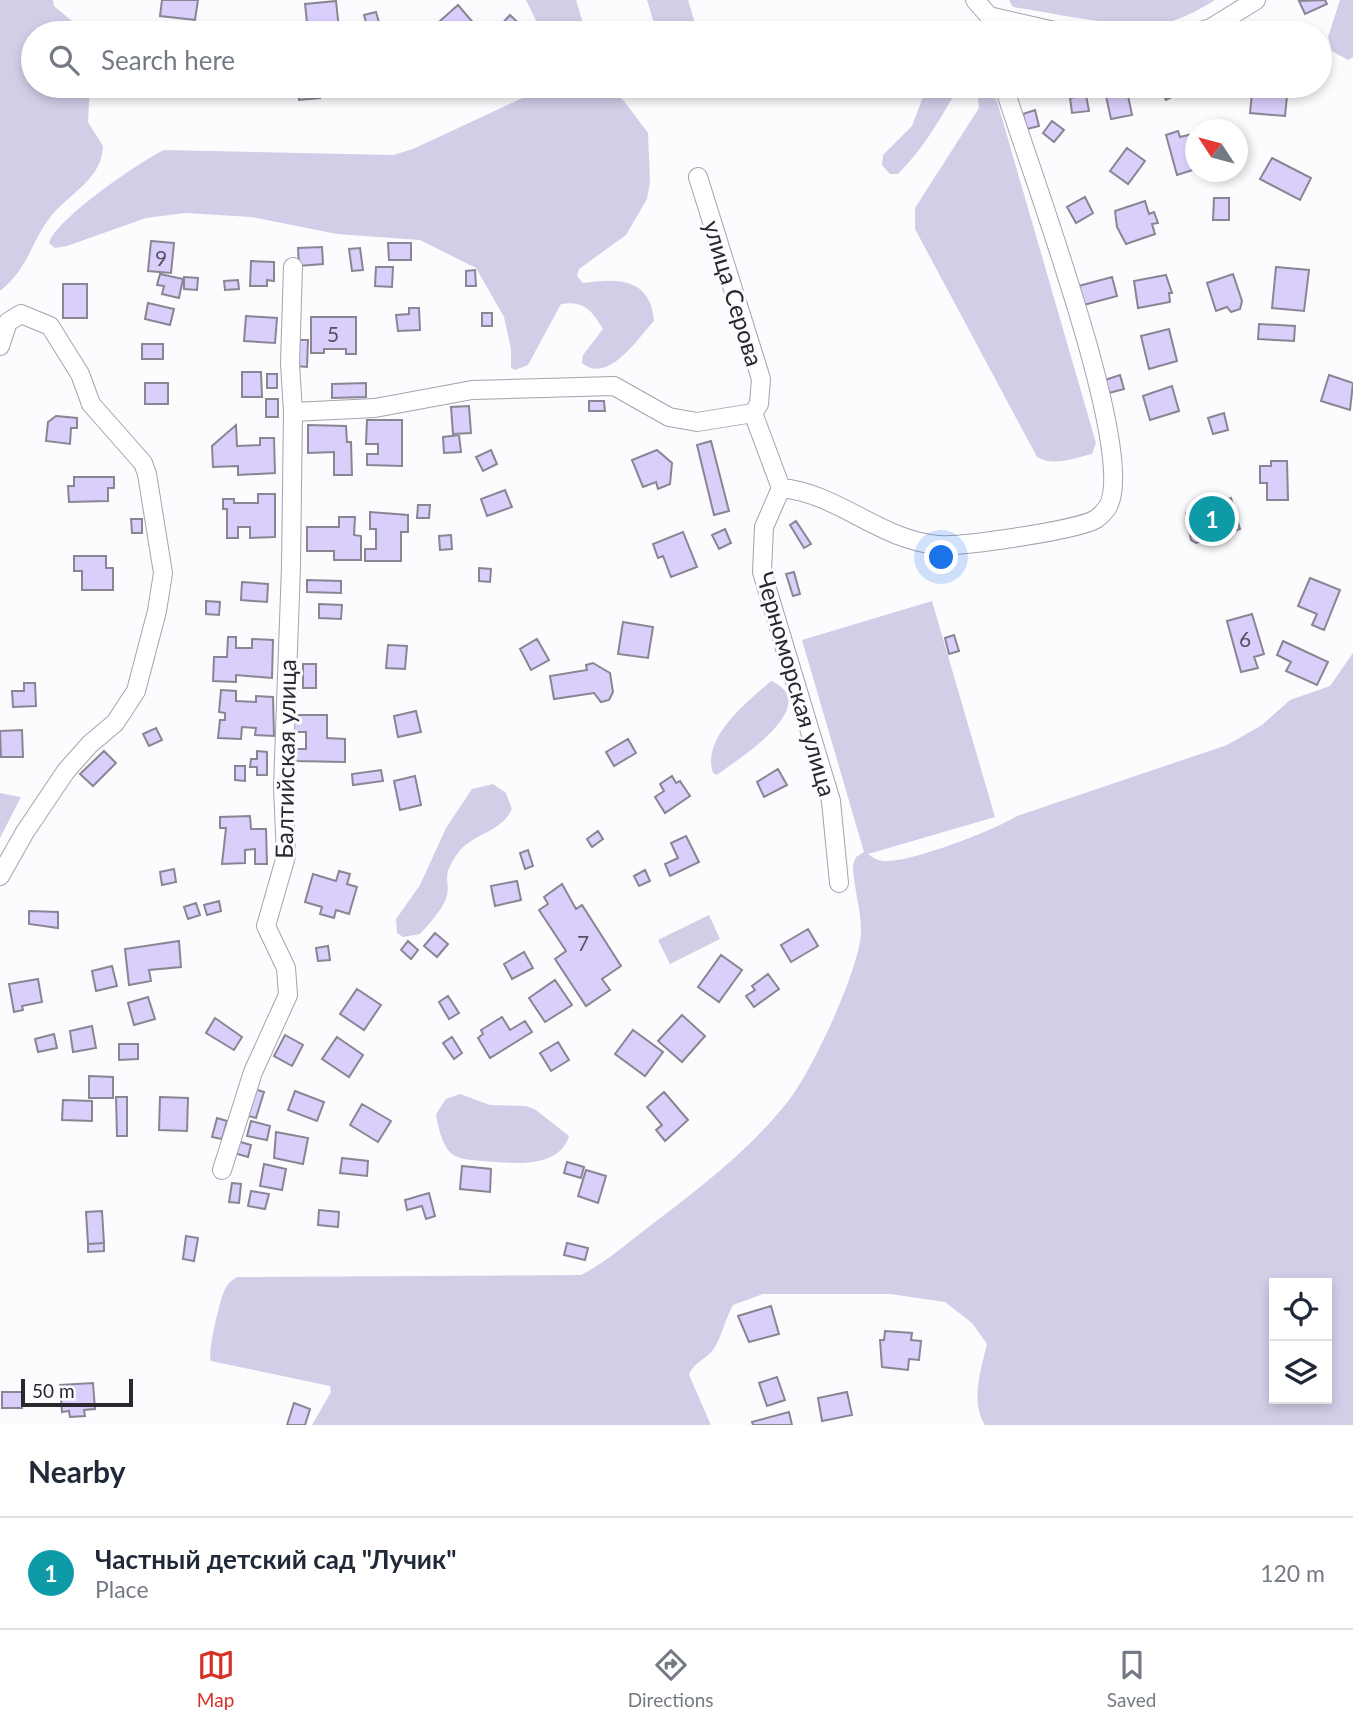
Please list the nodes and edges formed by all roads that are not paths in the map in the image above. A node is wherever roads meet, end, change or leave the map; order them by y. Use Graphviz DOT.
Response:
graph roads {
  1 [pos="975,0"];
  2 [pos="1256,0"];
  3 [pos="988,21"];
  4 [pos="1222,21"];
  5 [pos="1008,98"];
  6 [pos="698,177"];
  7 [pos="293,267"];
  8 [pos="0,346"];
  9 [pos="293,412"];
  10 [pos="753,413"];
  11 [pos="781,488"];
  12 [pos="0,876"];
  13 [pos="839,883"];
  14 [pos="222,1170"];
  1 -- 3 [label="street"];
  2 -- 4 [label="street"];
  5 -- 11 [label="street"];
  6 -- 10 [label="street, улица Серова"];
  7 -- 9 [label="street, Балтийская улица"];
  8 -- 12 [label="street"];
  9 -- 10 [label="street"];
  9 -- 14 [label="street, Балтийская улица"];
  10 -- 11 [label="street"];
  11 -- 13 [label="street, Черноморская улица"];
}
